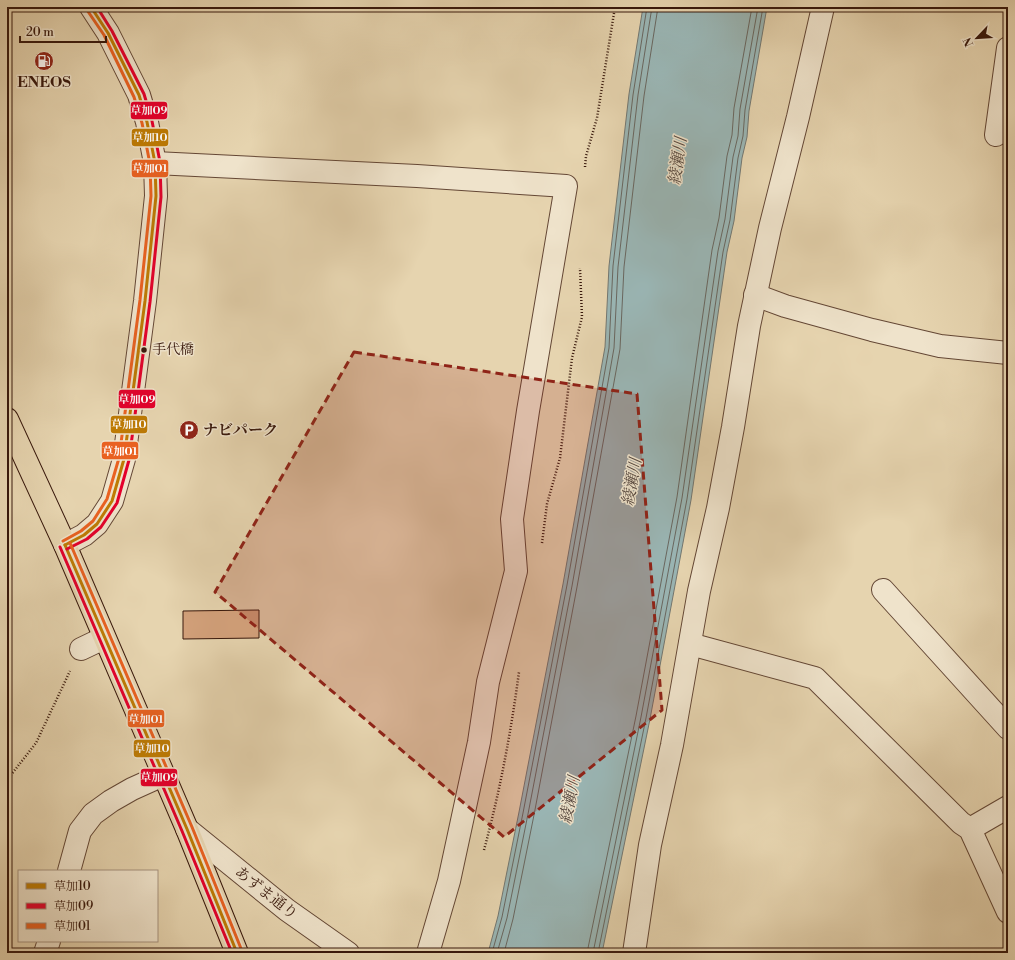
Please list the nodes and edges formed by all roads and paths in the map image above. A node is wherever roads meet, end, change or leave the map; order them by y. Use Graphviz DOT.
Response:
graph roads {
  1 [pos="91,7"];
  2 [pos="615,7"];
  3 [pos="823,7"];
  4 [pos="1008,48"];
  5 [pos="1005,92"];
  6 [pos="996,135"];
  7 [pos="155,163"];
  8 [pos="584,170"];
  9 [pos="580,263"];
  10 [pos="755,296"];
  11 [pos="1008,353"];
  12 [pos="7,418"];
  13 [pos="65,545"];
  14 [pos="541,545"];
  15 [pos="882,590"];
  16 [pos="104,638"];
  17 [pos="690,644"];
  18 [pos="81,649"];
  19 [pos="520,667"];
  20 [pos="1008,728"];
  21 [pos="163,775"];
  22 [pos="7,780"];
  23 [pos="1008,807"];
  24 [pos="187,829"];
  25 [pos="970,829"];
  26 [pos="484,852"];
  27 [pos="69,870"];
  28 [pos="1008,912"];
  29 [pos="49,942"];
  30 [pos="46,953"];
  31 [pos="238,953"];
  32 [pos="348,953"];
  33 [pos="428,953"];
  34 [pos="634,953"];
  1 -- 7 [label="street"];
  2 -- 8 [label="path"];
  3 -- 10 [label="street"];
  4 -- 5 [label="street"];
  5 -- 6 [label="street"];
  7 -- 13 [label="street"];
  7 -- 33 [label="street"];
  9 -- 14 [label="path"];
  10 -- 11 [label="street"];
  10 -- 17 [label="street"];
  12 -- 13 [label="main road"];
  13 -- 16 [label="main road"];
  15 -- 20 [label="street"];
  16 -- 18 [label="street"];
  16 -- 21 [label="main road"];
  17 -- 25 [label="street"];
  17 -- 34 [label="street"];
  18 -- 22 [label="path"];
  19 -- 26 [label="path"];
  21 -- 24 [label="main road"];
  21 -- 27 [label="street"];
  23 -- 25 [label="street"];
  24 -- 31 [label="main road"];
  24 -- 32 [label="street, あずま通り"];
  25 -- 28 [label="street"];
  29 -- 30 [label="street"];
}
